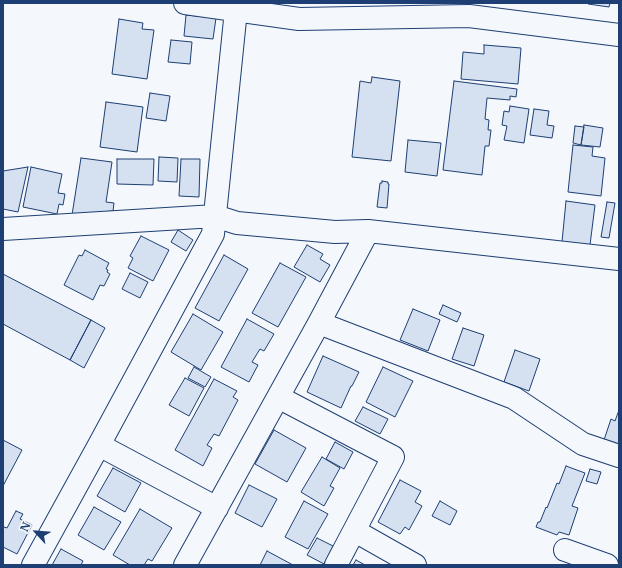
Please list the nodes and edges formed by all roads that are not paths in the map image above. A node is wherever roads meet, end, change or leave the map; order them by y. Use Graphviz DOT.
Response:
graph roads {
  1 [pos="185,3"];
  2 [pos="236,10"];
  3 [pos="619,35"];
  4 [pos="215,216"];
  5 [pos="3,228"];
  6 [pos="368,231"];
  7 [pos="619,260"];
  8 [pos="319,323"];
  9 [pos="278,397"];
  10 [pos="99,445"];
  11 [pos="619,456"];
  12 [pos="217,508"];
  13 [pos="354,531"];
  14 [pos="565,550"];
  15 [pos="33,565"];
  16 [pos="185,565"];
  17 [pos="336,565"];
  18 [pos="415,565"];
  19 [pos="607,565"];
  1 -- 2 [label="street"];
  2 -- 3 [label="street"];
  2 -- 4 [label="street"];
  4 -- 5 [label="street"];
  4 -- 6 [label="street"];
  4 -- 10 [label="street"];
  6 -- 7 [label="street"];
  6 -- 8 [label="street"];
  8 -- 9 [label="street"];
  8 -- 11 [label="street"];
  9 -- 12 [label="street"];
  9 -- 13 [label="street"];
  10 -- 12 [label="street"];
  10 -- 15 [label="street"];
  12 -- 16 [label="street"];
  13 -- 17 [label="street"];
  13 -- 18 [label="street"];
  14 -- 19 [label="street"];
}
